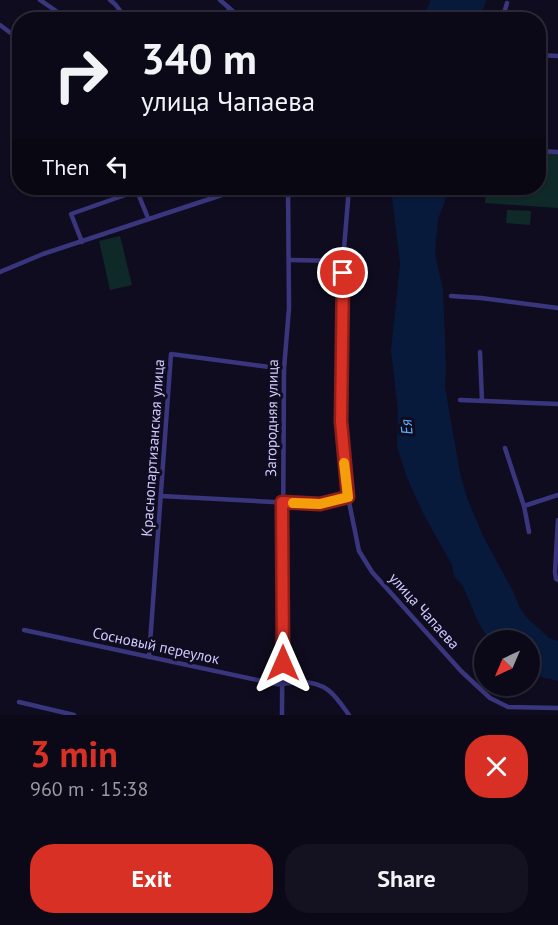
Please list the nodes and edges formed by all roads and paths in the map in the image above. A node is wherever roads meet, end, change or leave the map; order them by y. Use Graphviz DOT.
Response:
graph roads {
  1 [pos="40,0"];
  2 [pos="110,0"];
  3 [pos="220,0"];
  4 [pos="507,3"];
  5 [pos="230,9"];
  6 [pos="57,12"];
  7 [pos="121,12"];
  8 [pos="227,12"];
  9 [pos="234,12"];
  10 [pos="504,12"];
  11 [pos="547,49"];
  12 [pos="546,55"];
  13 [pos="558,56"];
  14 [pos="126,195"];
  15 [pos="139,195"];
  16 [pos="216,195"];
  17 [pos="288,195"];
  18 [pos="348,195"];
  19 [pos="148,218"];
  20 [pos="82,242"];
  21 [pos="290,260"];
  22 [pos="343,261"];
  23 [pos="0,272"];
  24 [pos="451,296"];
  25 [pos="558,308"];
  26 [pos="480,352"];
  27 [pos="284,369"];
  28 [pos="460,400"];
  29 [pos="482,401"];
  30 [pos="558,404"];
  31 [pos="505,448"];
  32 [pos="558,495"];
  33 [pos="161,496"];
  34 [pos="348,497"];
  35 [pos="282,502"];
  36 [pos="524,506"];
  37 [pos="558,520"];
  38 [pos="530,532"];
  39 [pos="557,579"];
  40 [pos="24,630"];
  41 [pos="149,657"];
  42 [pos="283,685"];
  43 [pos="19,702"];
  44 [pos="558,708"];
  45 [pos="74,715"];
  46 [pos="282,715"];
  47 [pos="349,715"];
  1 -- 6 [label="street"];
  2 -- 7 [label="street"];
  3 -- 5 [label="street"];
  4 -- 10 [label="street"];
  5 -- 8 [label="street"];
  5 -- 9 [label="street"];
  11 -- 12 [label="street"];
  12 -- 13 [label="street"];
  14 -- 20 [label="street"];
  15 -- 19 [label="street"];
  16 -- 19 [label="street"];
  17 -- 21 [label="street, Загородняя улица"];
  18 -- 22 [label="street, улица Чапаева"];
  19 -- 20 [label="street"];
  20 -- 23 [label="street"];
  21 -- 22 [label="street"];
  21 -- 27 [label="street, Загородняя улица"];
  22 -- 34 [label="street, улица Чапаева"];
  24 -- 25 [label="street"];
  26 -- 29 [label="street"];
  27 -- 33 [label="street, Краснопартизанская улица"];
  27 -- 35 [label="street, Загородняя улица"];
  28 -- 29 [label="street"];
  29 -- 30 [label="street"];
  31 -- 36 [label="street"];
  32 -- 36 [label="street"];
  33 -- 35 [label="street"];
  33 -- 41 [label="street, Краснопартизанская улица"];
  34 -- 35 [label="street"];
  34 -- 44 [label="street, улица Чапаева"];
  35 -- 42 [label="street, Загородняя улица"];
  36 -- 38 [label="street"];
  37 -- 39 [label="street"];
  40 -- 41 [label="street, Сосновый переулок"];
  41 -- 42 [label="street, Сосновый переулок"];
  42 -- 46 [label="street, Загородняя улица"];
  42 -- 47 [label="street"];
  43 -- 45 [label="street"];
}
